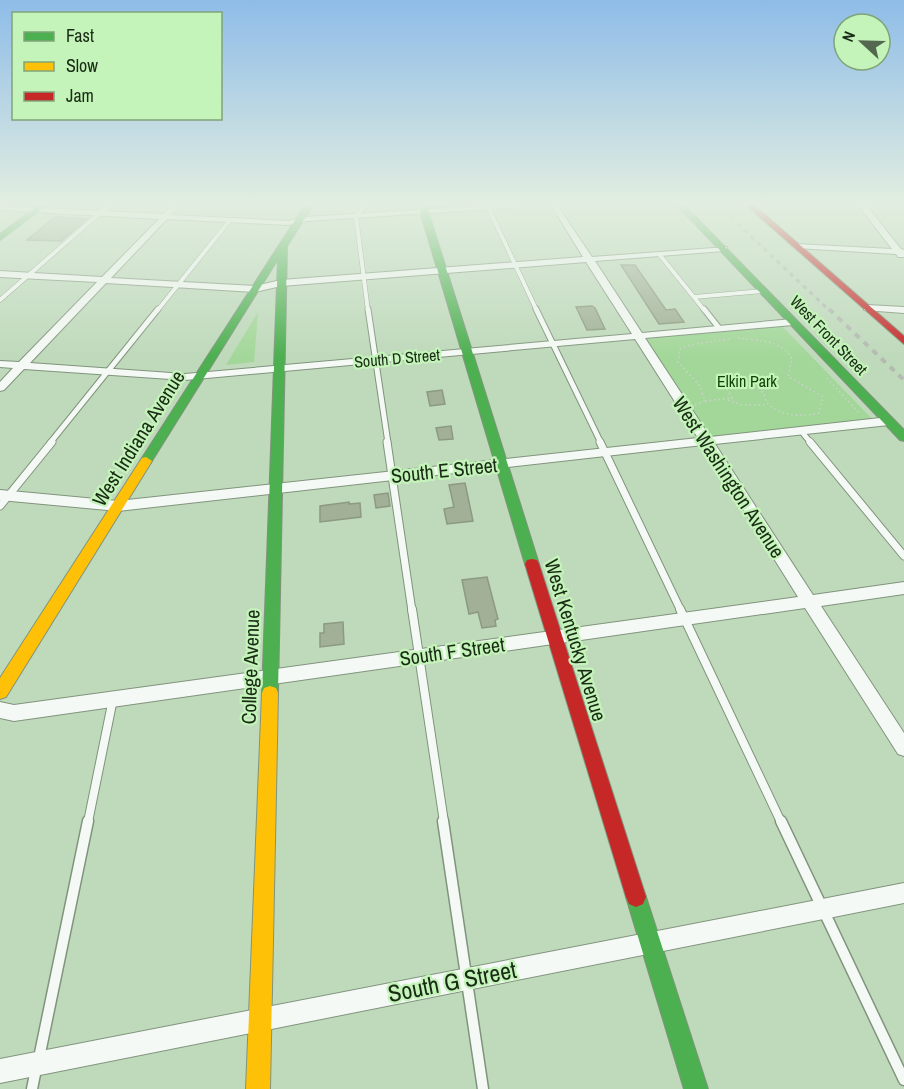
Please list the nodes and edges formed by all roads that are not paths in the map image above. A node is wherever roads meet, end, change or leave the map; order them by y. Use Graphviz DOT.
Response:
graph roads {
  1 [pos="51,256"];
  2 [pos="127,256"];
  3 [pos="200,256"];
  4 [pos="277,256"];
  5 [pos="282,256"];
  6 [pos="361,256"];
  7 [pos="438,256"];
  8 [pos="510,256"];
  9 [pos="586,256"];
  10 [pos="638,256"];
  11 [pos="660,256"];
  12 [pos="730,256"];
  13 [pos="807,256"];
  14 [pos="589,260"];
  15 [pos="514,265"];
  16 [pos="441,271"];
  17 [pos="0,274"];
  18 [pos="28,276"];
  19 [pos="363,277"];
  20 [pos="104,280"];
  21 [pos="281,283"];
  22 [pos="177,284"];
  23 [pos="255,289"];
  24 [pos="763,291"];
  25 [pos="694,297"];
  26 [pos="0,300"];
  27 [pos="867,308"];
  28 [pos="904,310"];
  29 [pos="793,322"];
  30 [pos="720,328"];
  31 [pos="638,336"];
  32 [pos="904,341"];
  33 [pos="553,343"];
  34 [pos="466,351"];
  35 [pos="375,360"];
  36 [pos="0,363"];
  37 [pos="22,365"];
  38 [pos="279,368"];
  39 [pos="107,371"];
  40 [pos="200,375"];
  41 [pos="0,388"];
  42 [pos="889,421"];
  43 [pos="801,431"];
  44 [pos="904,437"];
  45 [pos="706,441"];
  46 [pos="604,453"];
  47 [pos="501,464"];
  48 [pos="391,476"];
  49 [pos="275,489"];
  50 [pos="3,499"];
  51 [pos="118,506"];
  52 [pos="904,556"];
  53 [pos="904,588"];
  54 [pos="809,601"];
  55 [pos="683,619"];
  56 [pos="554,637"];
  57 [pos="417,656"];
  58 [pos="270,677"];
  59 [pos="0,692"];
  60 [pos="113,699"];
  61 [pos="0,710"];
  62 [pos="904,748"];
  63 [pos="904,893"];
  64 [pos="823,909"];
  65 [pos="651,943"];
  66 [pos="466,978"];
  67 [pos="260,1018"];
  68 [pos="37,1063"];
  69 [pos="0,1071"];
  70 [pos="904,1080"];
  71 [pos="32,1089"];
  72 [pos="258,1089"];
  73 [pos="483,1089"];
  74 [pos="696,1089"];
  1 -- 18 [label="lane"];
  2 -- 20 [label="street"];
  3 -- 22 [label="lane"];
  4 -- 23 [label="street, West Indiana Avenue"];
  5 -- 21 [label="street, College Avenue"];
  6 -- 19 [label="lane"];
  7 -- 16 [label="street, West Kentucky Avenue"];
  8 -- 15 [label="lane"];
  9 -- 14 [label="street, West Washington Avenue"];
  10 -- 14 [label="street"];
  11 -- 25 [label="lane"];
  12 -- 24 [label="street, West Front Street"];
  13 -- 27 [label="street"];
  14 -- 15 [label="street"];
  14 -- 31 [label="street, West Washington Avenue"];
  15 -- 16 [label="street"];
  15 -- 33 [label="lane"];
  16 -- 19 [label="street"];
  16 -- 34 [label="street, West Kentucky Avenue"];
  17 -- 18 [label="street"];
  18 -- 20 [label="street"];
  18 -- 26 [label="lane"];
  19 -- 21 [label="street"];
  19 -- 35 [label="lane"];
  20 -- 22 [label="street"];
  20 -- 37 [label="street"];
  21 -- 23 [label="street"];
  21 -- 38 [label="street, College Avenue"];
  22 -- 23 [label="street"];
  22 -- 39 [label="lane"];
  23 -- 40 [label="street, West Indiana Avenue"];
  24 -- 25 [label="lane"];
  24 -- 29 [label="street, West Front Street"];
  25 -- 30 [label="lane"];
  27 -- 28 [label="street"];
  27 -- 32 [label="street"];
  29 -- 30 [label="street, South D Street"];
  29 -- 42 [label="street, West Front Street"];
  30 -- 31 [label="street, South D Street"];
  31 -- 33 [label="street, South D Street"];
  31 -- 45 [label="street, West Washington Avenue"];
  33 -- 34 [label="street, South D Street"];
  33 -- 46 [label="lane"];
  34 -- 35 [label="street, South D Street"];
  34 -- 47 [label="street, West Kentucky Avenue"];
  35 -- 38 [label="street, South D Street"];
  35 -- 48 [label="lane"];
  36 -- 37 [label="street, South D Street"];
  37 -- 39 [label="street, South D Street"];
  37 -- 41 [label="street"];
  38 -- 40 [label="street, South D Street"];
  38 -- 49 [label="street, College Avenue"];
  39 -- 40 [label="street, South D Street"];
  39 -- 50 [label="lane"];
  40 -- 51 [label="street, West Indiana Avenue"];
  42 -- 43 [label="street, South E Street"];
  42 -- 44 [label="street, West Front Street"];
  43 -- 45 [label="street, South E Street"];
  43 -- 52 [label="lane"];
  45 -- 46 [label="street, South E Street"];
  45 -- 54 [label="street, West Washington Avenue"];
  46 -- 47 [label="street, South E Street"];
  46 -- 55 [label="lane"];
  47 -- 48 [label="street, South E Street"];
  47 -- 56 [label="street, West Kentucky Avenue"];
  48 -- 49 [label="street, South E Street"];
  48 -- 57 [label="lane"];
  49 -- 51 [label="street, South E Street"];
  49 -- 58 [label="street, College Avenue"];
  50 -- 51 [label="street, South E Street"];
  51 -- 59 [label="street, West Indiana Avenue"];
  53 -- 54 [label="street, South F Street"];
  54 -- 55 [label="street, South F Street"];
  54 -- 62 [label="street, West Washington Avenue"];
  55 -- 56 [label="street, South F Street"];
  55 -- 64 [label="lane"];
  56 -- 57 [label="street, South F Street"];
  56 -- 65 [label="street, West Kentucky Avenue"];
  57 -- 58 [label="street, South F Street"];
  57 -- 66 [label="lane"];
  58 -- 60 [label="street, South F Street"];
  58 -- 67 [label="street, College Avenue"];
  60 -- 61 [label="street, South F Street"];
  60 -- 68 [label="lane"];
  63 -- 64 [label="street, South G Street"];
  64 -- 65 [label="street, South G Street"];
  64 -- 70 [label="lane"];
  65 -- 66 [label="street, South G Street"];
  65 -- 74 [label="street, West Kentucky Avenue"];
  66 -- 67 [label="street, South G Street"];
  66 -- 73 [label="lane"];
  67 -- 68 [label="street, South G Street"];
  67 -- 72 [label="street, College Avenue"];
  68 -- 69 [label="street, South G Street"];
  68 -- 71 [label="lane"];
}
